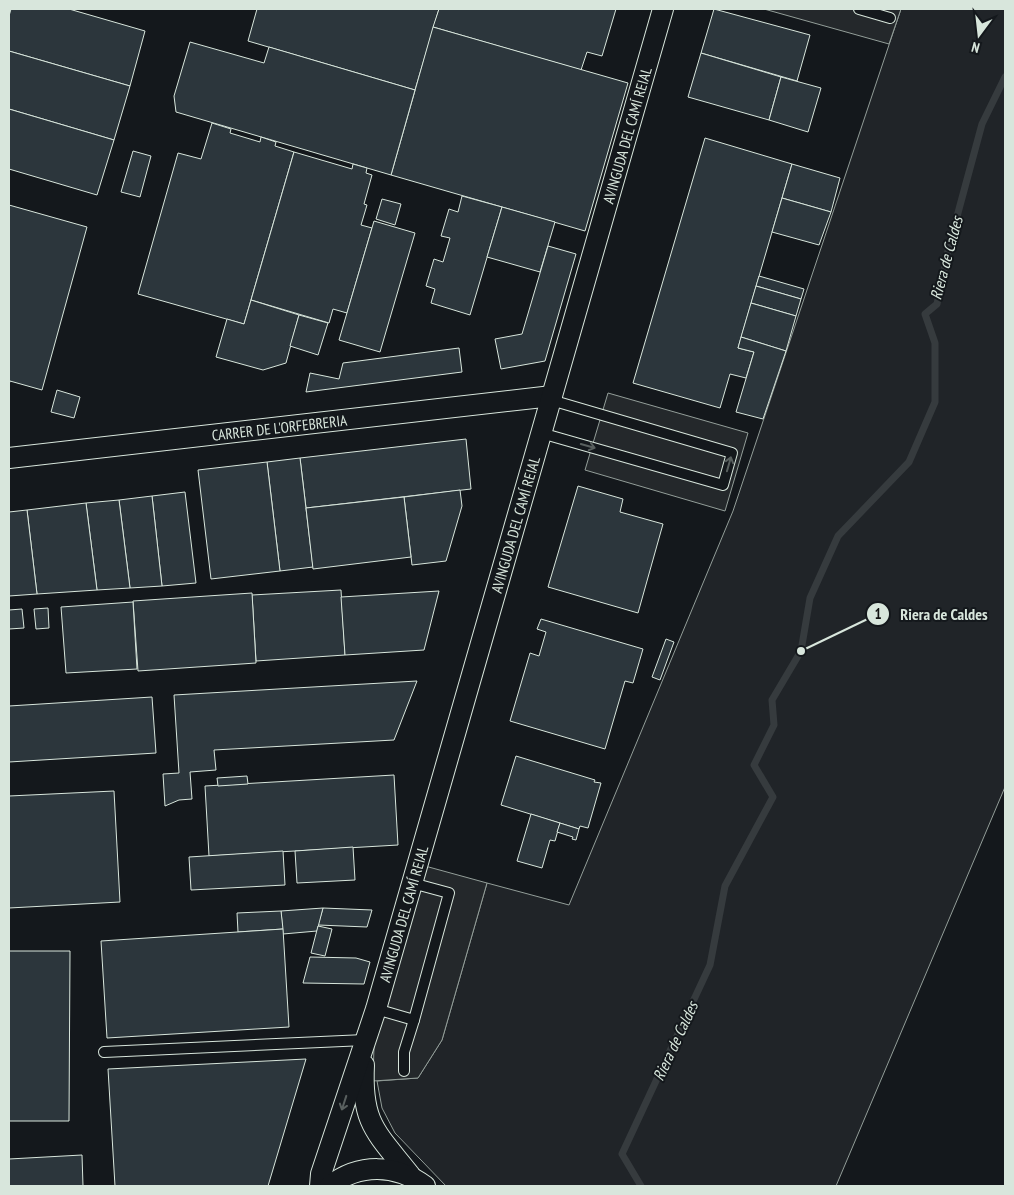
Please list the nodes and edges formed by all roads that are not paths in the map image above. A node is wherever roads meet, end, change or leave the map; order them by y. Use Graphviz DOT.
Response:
graph roads {
  1 [pos="663,9"];
  2 [pos="859,9"];
  3 [pos="890,18"];
  4 [pos="551,398"];
  5 [pos="541,433"];
  6 [pos="9,458"];
  7 [pos="412,883"];
  8 [pos="376,1009"];
  9 [pos="414,1020"];
  10 [pos="365,1040"];
  11 [pos="104,1052"];
  12 [pos="404,1071"];
  13 [pos="418,1180"];
  14 [pos="320,1186"];
  15 [pos="330,1186"];
  1 -- 4 [label="street, AVINGUDA DEL CAMÍ REIAL"];
  2 -- 3 [label="lane"];
  4 -- 5 [label="street, AVINGUDA DEL CAMÍ REIAL"];
  5 -- 4 [label="lane, one-way"];
  4 -- 6 [label="street, CARRER DE L'ORFEBRERIA"];
  5 -- 7 [label="street, AVINGUDA DEL CAMÍ REIAL"];
  7 -- 8 [label="street, AVINGUDA DEL CAMÍ REIAL"];
  7 -- 9 [label="lane"];
  8 -- 9 [label="lane"];
  8 -- 10 [label="street, AVINGUDA DEL CAMÍ REIAL"];
  9 -- 12 [label="lane"];
  10 -- 11 [label="lane"];
  10 -- 13 [label="street, AVINGUDA DEL CAMÍ REIAL"];
  10 -- 14 [label="street, AVINGUDA DEL CAMÍ REIAL, one-way"];
  13 -- 15 [label="street"];
}
